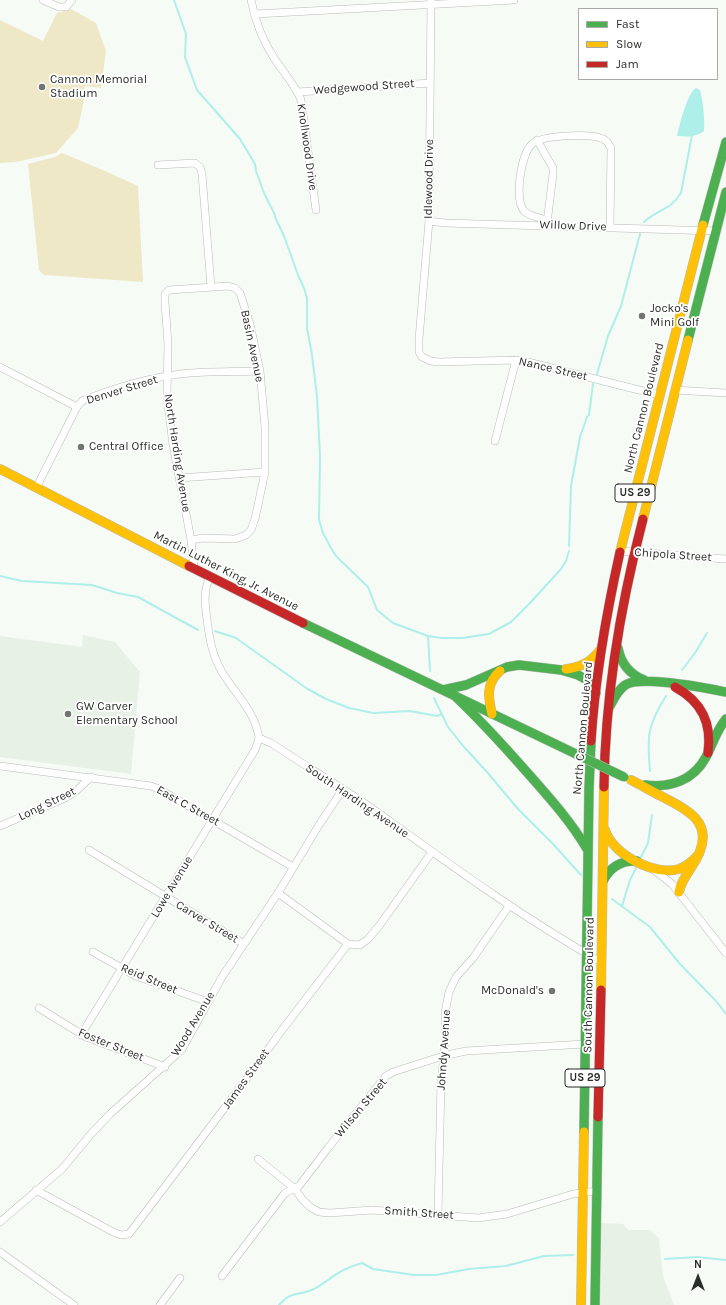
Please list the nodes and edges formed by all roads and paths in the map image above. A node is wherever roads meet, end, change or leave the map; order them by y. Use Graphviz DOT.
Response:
graph roads {
  1 [pos="43,0"];
  2 [pos="72,0"];
  3 [pos="251,0"];
  4 [pos="514,0"];
  5 [pos="431,3"];
  6 [pos="255,14"];
  7 [pos="430,83"];
  8 [pos="298,92"];
  9 [pos="537,140"];
  10 [pos="726,142"];
  11 [pos="158,165"];
  12 [pos="726,192"];
  13 [pos="316,210"];
  14 [pos="429,221"];
  15 [pos="547,223"];
  16 [pos="610,227"];
  17 [pos="702,230"];
  18 [pos="716,231"];
  19 [pos="211,287"];
  20 [pos="169,290"];
  21 [pos="422,358"];
  22 [pos="516,360"];
  23 [pos="0,367"];
  24 [pos="260,371"];
  25 [pos="167,376"];
  26 [pos="675,390"];
  27 [pos="726,393"];
  28 [pos="659,395"];
  29 [pos="77,406"];
  30 [pos="495,441"];
  31 [pos="0,470"];
  32 [pos="265,472"];
  33 [pos="179,478"];
  34 [pos="36,488"];
  35 [pos="191,540"];
  36 [pos="620,551"];
  37 [pos="634,553"];
  38 [pos="726,559"];
  39 [pos="194,569"];
  40 [pos="210,576"];
  41 [pos="618,634"];
  42 [pos="601,648"];
  43 [pos="502,670"];
  44 [pos="561,670"];
  45 [pos="651,682"];
  46 [pos="667,684"];
  47 [pos="443,690"];
  48 [pos="726,692"];
  49 [pos="596,693"];
  50 [pos="456,697"];
  51 [pos="608,713"];
  52 [pos="492,714"];
  53 [pos="726,719"];
  54 [pos="259,738"];
  55 [pos="708,752"];
  56 [pos="0,766"];
  57 [pos="91,777"];
  58 [pos="628,779"];
  59 [pos="343,789"];
  60 [pos="213,819"];
  61 [pos="603,819"];
  62 [pos="0,826"];
  63 [pos="89,850"];
  64 [pos="588,851"];
  65 [pos="432,852"];
  66 [pos="699,854"];
  67 [pos="637,862"];
  68 [pos="647,866"];
  69 [pos="293,867"];
  70 [pos="602,882"];
  71 [pos="679,892"];
  72 [pos="278,893"];
  73 [pos="165,898"];
  74 [pos="509,906"];
  75 [pos="244,944"];
  76 [pos="348,944"];
  77 [pos="93,952"];
  78 [pos="726,953"];
  79 [pos="587,954"];
  80 [pos="601,962"];
  81 [pos="121,968"];
  82 [pos="208,1002"];
  83 [pos="39,1008"];
  84 [pos="81,1035"];
  85 [pos="585,1044"];
  86 [pos="443,1056"];
  87 [pos="165,1067"];
  88 [pos="258,1159"];
  89 [pos="295,1188"];
  90 [pos="36,1190"];
  91 [pos="597,1191"];
  92 [pos="583,1193"];
  93 [pos="438,1214"];
  94 [pos="0,1222"];
  95 [pos="0,1252"];
  96 [pos="222,1276"];
  97 [pos="180,1278"];
  98 [pos="74,1305"];
  99 [pos="160,1305"];
  100 [pos="581,1305"];
  101 [pos="595,1305"];
  1 -- 2 [label="street"];
  3 -- 6 [label="street, Knollwood Drive"];
  4 -- 5 [label="street"];
  5 -- 6 [label="street"];
  5 -- 7 [label="street, Idlewood Drive"];
  6 -- 8 [label="street, Knollwood Drive"];
  7 -- 8 [label="street, Wedgewood Street"];
  7 -- 14 [label="street, Idlewood Drive"];
  8 -- 13 [label="street, Knollwood Drive"];
  9 -- 15 [label="street"];
  9 -- 15 [label="street"];
  9 -- 16 [label="street"];
  10 -- 17 [label="main road, North Cannon Boulevard / US 29"];
  11 -- 19 [label="street"];
  12 -- 18 [label="main road, North Cannon Boulevard / US 29"];
  14 -- 15 [label="street, Willow Drive"];
  14 -- 21 [label="street, Idlewood Drive"];
  15 -- 16 [label="street, Willow Drive"];
  16 -- 17 [label="street, Willow Drive"];
  17 -- 18 [label="street, Willow Drive"];
  17 -- 28 [label="main road, North Cannon Boulevard / US 29"];
  18 -- 26 [label="main road, North Cannon Boulevard / US 29"];
  19 -- 20 [label="street, Basin Avenue"];
  19 -- 24 [label="street, Basin Avenue"];
  20 -- 25 [label="street, North Harding Avenue"];
  21 -- 22 [label="street, Nance Street"];
  22 -- 28 [label="street, Nance Street"];
  22 -- 30 [label="street"];
  23 -- 29 [label="street"];
  24 -- 25 [label="street, Denver Street"];
  24 -- 32 [label="street, Basin Avenue"];
  25 -- 29 [label="street, Denver Street"];
  25 -- 33 [label="street, North Harding Avenue"];
  26 -- 27 [label="street"];
  26 -- 37 [label="main road, North Cannon Boulevard / US 29"];
  28 -- 36 [label="main road, North Cannon Boulevard / US 29"];
  29 -- 34 [label="street, Denver Street"];
  31 -- 34 [label="main road, Martin Luther King, Jr. Avenue"];
  32 -- 33 [label="street"];
  32 -- 35 [label="street, Basin Avenue"];
  33 -- 35 [label="street, North Harding Avenue"];
  34 -- 39 [label="main road, Martin Luther King, Jr. Avenue"];
  35 -- 39 [label="street, North Harding Avenue"];
  36 -- 37 [label="street, Chipola Street"];
  36 -- 42 [label="main road, North Cannon Boulevard / US 29"];
  37 -- 38 [label="street, Chipola Street"];
  37 -- 41 [label="main road, North Cannon Boulevard / US 29"];
  39 -- 40 [label="main road, Martin Luther King, Jr. Avenue"];
  40 -- 47 [label="main road, Martin Luther King, Jr. Avenue"];
  40 -- 54 [label="street"];
  41 -- 45 [label="main road"];
  41 -- 51 [label="main road, North Cannon Boulevard / US 29"];
  42 -- 44 [label="main road"];
  42 -- 49 [label="main road, North Cannon Boulevard / US 29"];
  43 -- 44 [label="main road"];
  43 -- 47 [label="main road"];
  43 -- 52 [label="main road"];
  44 -- 49 [label="main road"];
  45 -- 46 [label="main road"];
  45 -- 51 [label="main road"];
  46 -- 48 [label="main road"];
  46 -- 55 [label="main road"];
  47 -- 50 [label="main road, Martin Luther King, Jr. Avenue"];
  49 -- 64 [label="main road, North Cannon Boulevard / US 29"];
  50 -- 52 [label="main road"];
  50 -- 64 [label="main road"];
  51 -- 61 [label="main road, South Cannon Boulevard / US 29"];
  52 -- 58 [label="main road, bridge"];
  53 -- 55 [label="main road"];
  54 -- 59 [label="street, South Harding Avenue"];
  54 -- 60 [label="street, Lowe Avenue"];
  55 -- 58 [label="main road"];
  56 -- 57 [label="street, East C Street"];
  57 -- 60 [label="street, East C Street"];
  57 -- 62 [label="street, Long Street"];
  58 -- 66 [label="main road"];
  59 -- 65 [label="street, South Harding Avenue"];
  59 -- 69 [label="street, Wood Avenue"];
  60 -- 69 [label="street, East C Street"];
  60 -- 73 [label="street, Lowe Avenue"];
  61 -- 67 [label="main road"];
  61 -- 70 [label="main road, South Cannon Boulevard / US 29"];
  63 -- 73 [label="street, Carver Street"];
  64 -- 79 [label="main road, South Cannon Boulevard / US 29"];
  65 -- 74 [label="street, South Harding Avenue"];
  65 -- 76 [label="street"];
  66 -- 68 [label="main road"];
  66 -- 71 [label="main road"];
  67 -- 68 [label="main road"];
  67 -- 70 [label="main road"];
  68 -- 71 [label="street"];
  69 -- 72 [label="street, Wood Avenue"];
  70 -- 80 [label="main road, South Cannon Boulevard / US 29"];
  71 -- 78 [label="street"];
  72 -- 75 [label="street, Wood Avenue"];
  72 -- 76 [label="street"];
  73 -- 75 [label="street, Carver Street"];
  73 -- 81 [label="street, Lowe Avenue"];
  74 -- 79 [label="street, South Harding Avenue"];
  74 -- 86 [label="street, Johndy Avenue"];
  75 -- 82 [label="street, Wood Avenue"];
  76 -- 90 [label="street, James Street"];
  77 -- 81 [label="street, Reid Street"];
  79 -- 80 [label="street, South Harding Avenue"];
  79 -- 85 [label="main road, South Cannon Boulevard / US 29"];
  80 -- 91 [label="main road, South Cannon Boulevard / US 29"];
  81 -- 82 [label="street, Reid Street"];
  81 -- 84 [label="street, Lowe Avenue"];
  82 -- 87 [label="street, Wood Avenue"];
  83 -- 84 [label="street, Foster Street"];
  84 -- 87 [label="street, Foster Street"];
  85 -- 86 [label="street, Wilson Street"];
  85 -- 92 [label="main road, South Cannon Boulevard / US 29"];
  86 -- 89 [label="street, Wilson Street"];
  86 -- 93 [label="street, Johndy Avenue"];
  87 -- 90 [label="street, Wood Avenue"];
  88 -- 89 [label="street, Smith Street"];
  89 -- 93 [label="street, Smith Street"];
  89 -- 96 [label="street, Wilson Street"];
  90 -- 94 [label="street, Wood Avenue"];
  91 -- 92 [label="street, Smith Street"];
  91 -- 101 [label="main road, South Cannon Boulevard / US 29"];
  92 -- 93 [label="street, Smith Street"];
  92 -- 100 [label="main road, South Cannon Boulevard / US 29"];
  95 -- 98 [label="street"];
  97 -- 99 [label="street"];
}
